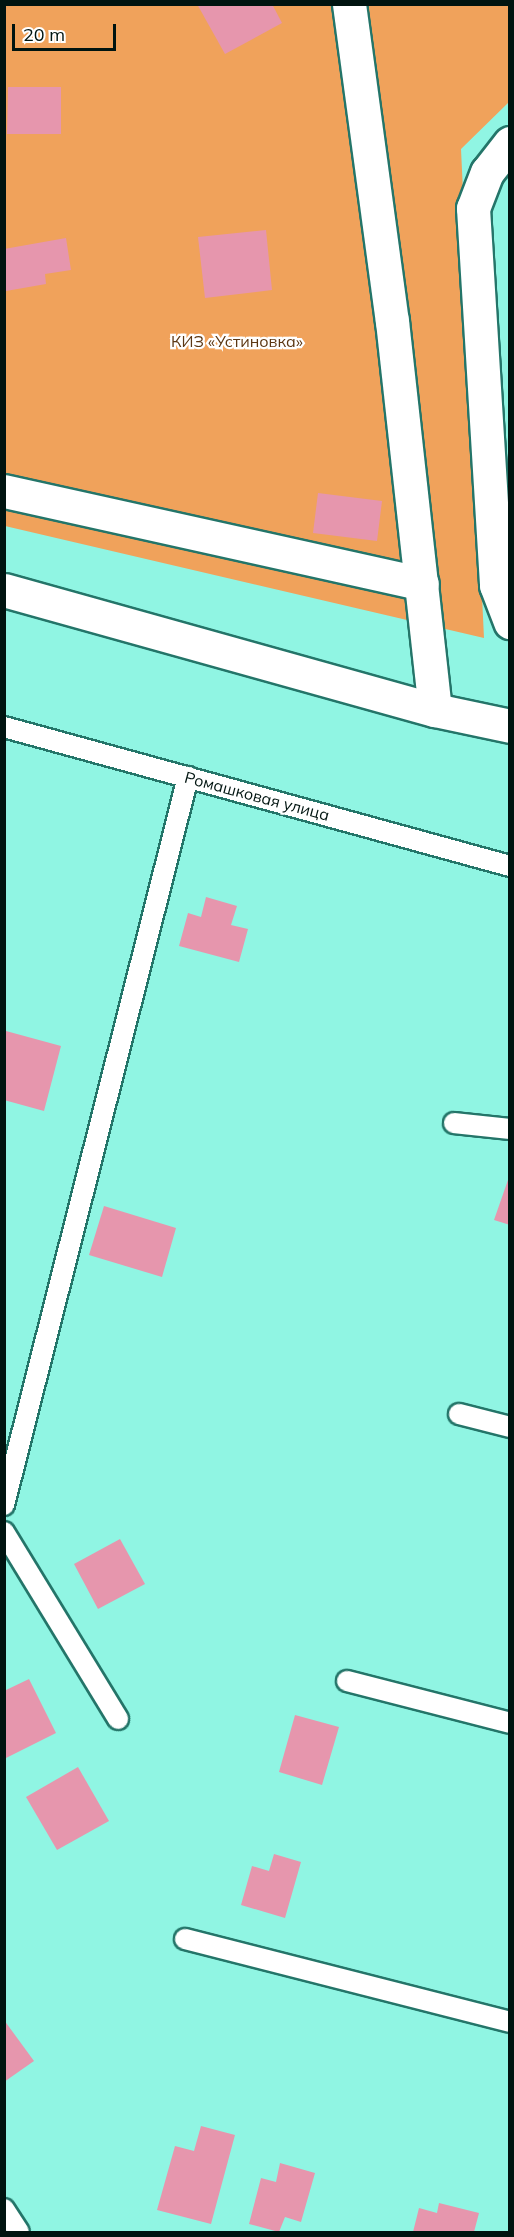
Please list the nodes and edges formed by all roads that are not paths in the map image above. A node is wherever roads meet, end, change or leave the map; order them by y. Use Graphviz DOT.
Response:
graph roads {
  1 [pos="349,4"];
  2 [pos="510,143"];
  3 [pos="4,491"];
  4 [pos="422,584"];
  5 [pos="4,590"];
  6 [pos="510,622"];
  7 [pos="435,710"];
  8 [pos="510,726"];
  9 [pos="4,727"];
  10 [pos="188,777"];
  11 [pos="510,866"];
  12 [pos="454,1123"];
  13 [pos="510,1130"];
  14 [pos="459,1414"];
  15 [pos="510,1427"];
  16 [pos="4,1505"];
  17 [pos="4,1532"];
  18 [pos="347,1681"];
  19 [pos="118,1719"];
  20 [pos="510,1723"];
  21 [pos="185,1939"];
  22 [pos="510,2022"];
  23 [pos="4,2209"];
  24 [pos="19,2232"];
  1 -- 4 [label="street"];
  2 -- 6 [label="street"];
  3 -- 4 [label="street"];
  4 -- 7 [label="street"];
  5 -- 7 [label="street"];
  7 -- 8 [label="street"];
  9 -- 10 [label="lane, Ромашковая улица"];
  10 -- 11 [label="lane, Ромашковая улица"];
  10 -- 16 [label="lane"];
  12 -- 13 [label="lane"];
  14 -- 15 [label="lane"];
  17 -- 19 [label="lane"];
  18 -- 20 [label="lane"];
  21 -- 22 [label="lane"];
  23 -- 24 [label="lane"];
}
